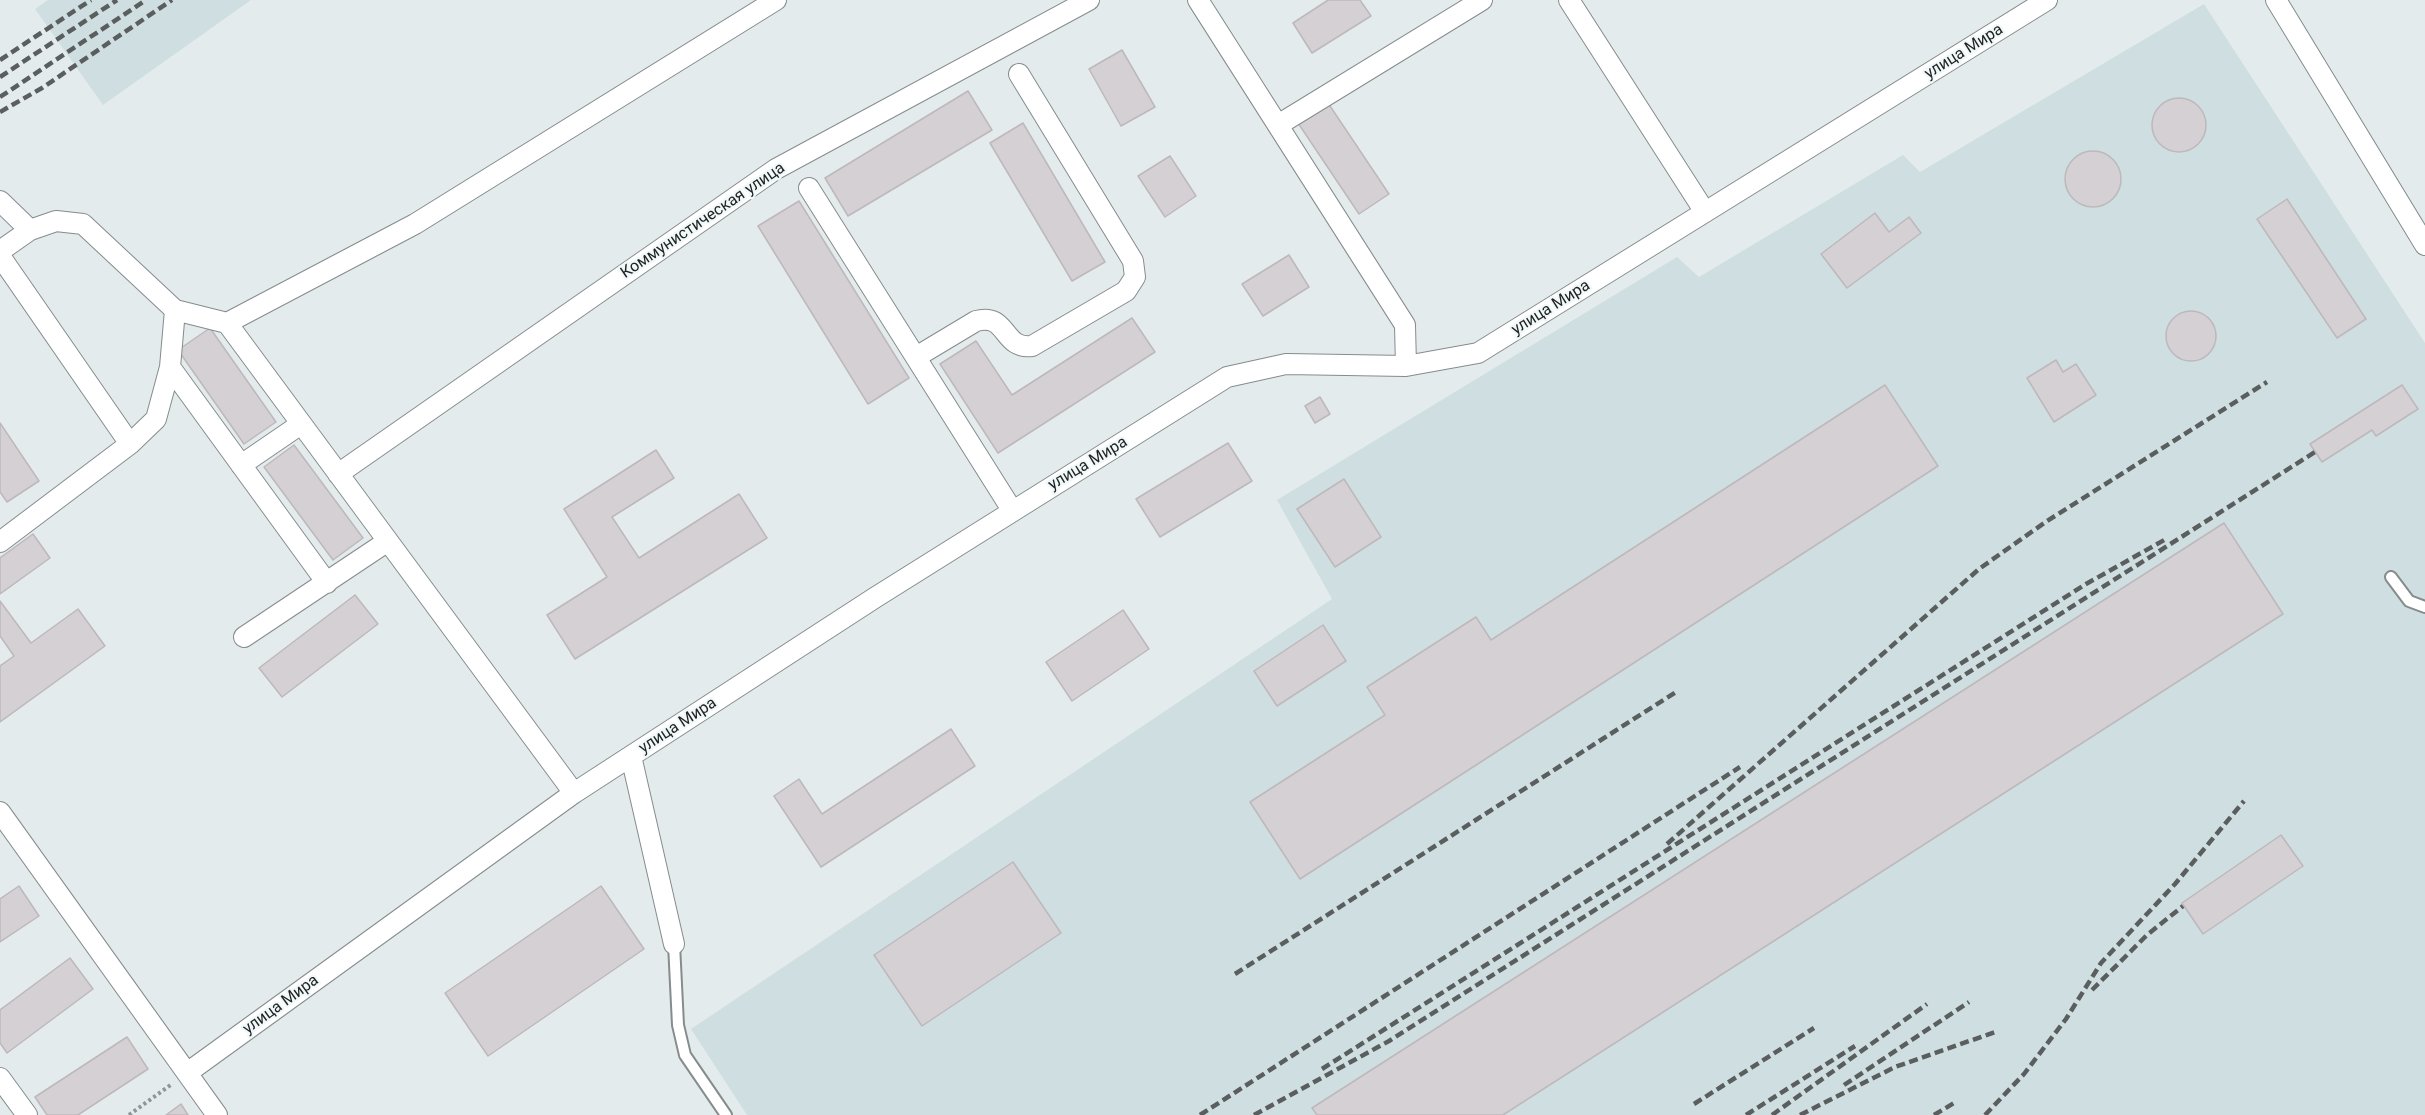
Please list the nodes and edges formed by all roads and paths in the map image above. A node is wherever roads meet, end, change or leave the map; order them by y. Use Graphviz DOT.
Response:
graph roads {
  1 [pos="776,0"];
  2 [pos="1089,0"];
  3 [pos="1198,0"];
  4 [pos="1482,0"];
  5 [pos="1569,0"];
  6 [pos="2048,0"];
  7 [pos="2276,0"];
  8 [pos="1019,74"];
  9 [pos="1278,125"];
  10 [pos="809,188"];
  11 [pos="0,201"];
  12 [pos="1705,212"];
  13 [pos="30,230"];
  14 [pos="2425,245"];
  15 [pos="0,251"];
  16 [pos="0,256"];
  17 [pos="175,310"];
  18 [pos="227,323"];
  19 [pos="916,357"];
  20 [pos="1406,366"];
  21 [pos="170,367"];
  22 [pos="301,424"];
  23 [pos="130,444"];
  24 [pos="241,465"];
  25 [pos="338,474"];
  26 [pos="1012,510"];
  27 [pos="1,540"];
  28 [pos="388,541"];
  29 [pos="2391,577"];
  30 [pos="327,583"];
  31 [pos="2425,607"];
  32 [pos="244,637"];
  33 [pos="632,756"];
  34 [pos="574,793"];
  35 [pos="0,812"];
  36 [pos="674,944"];
  37 [pos="187,1073"];
  38 [pos="0,1078"];
  39 [pos="27,1115"];
  40 [pos="129,1115"];
  41 [pos="216,1115"];
  42 [pos="726,1115"];
  1 -- 18 [label="street"];
  2 -- 25 [label="street, Коммунистическая улица"];
  3 -- 9 [label="street"];
  4 -- 9 [label="street"];
  5 -- 12 [label="street"];
  6 -- 12 [label="street, улица Мира"];
  7 -- 14 [label="street"];
  8 -- 19 [label="street"];
  9 -- 20 [label="street"];
  10 -- 19 [label="street"];
  11 -- 13 [label="street"];
  12 -- 20 [label="street, улица Мира"];
  13 -- 15 [label="street"];
  13 -- 17 [label="street"];
  16 -- 23 [label="street"];
  17 -- 18 [label="street"];
  17 -- 21 [label="street"];
  18 -- 22 [label="street"];
  19 -- 26 [label="street"];
  20 -- 26 [label="street, улица Мира"];
  21 -- 23 [label="street"];
  21 -- 24 [label="street"];
  22 -- 24 [label="street"];
  22 -- 25 [label="street"];
  23 -- 27 [label="street"];
  24 -- 30 [label="street"];
  25 -- 28 [label="street"];
  26 -- 33 [label="street, улица Мира"];
  28 -- 30 [label="street"];
  28 -- 34 [label="street"];
  29 -- 31 [label="lane"];
  30 -- 32 [label="street"];
  33 -- 34 [label="street, улица Мира"];
  33 -- 36 [label="street"];
  34 -- 37 [label="street, улица Мира"];
  35 -- 37 [label="street"];
  36 -- 42 [label="lane"];
  37 -- 40 [label="path"];
  37 -- 41 [label="street"];
  38 -- 39 [label="street"];
}
